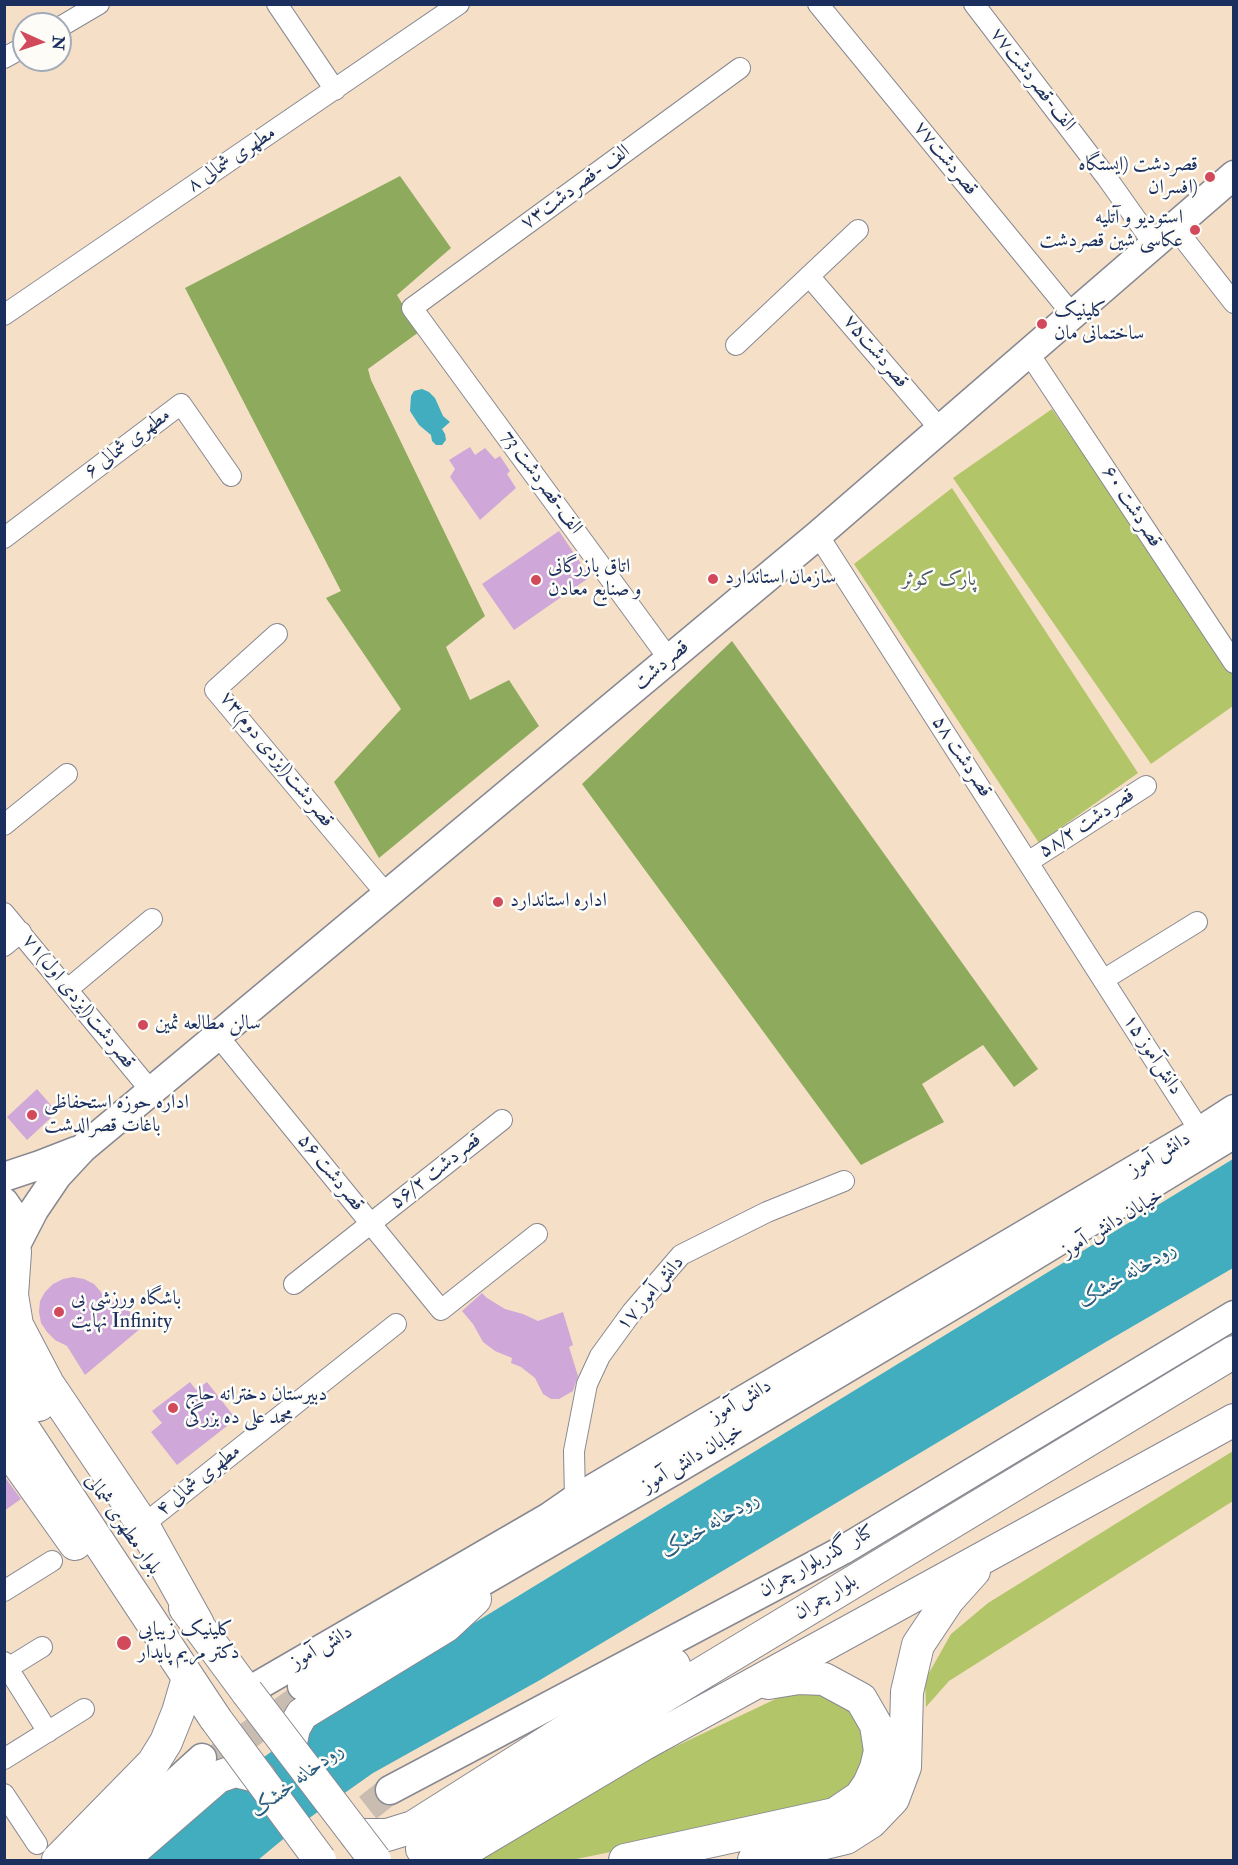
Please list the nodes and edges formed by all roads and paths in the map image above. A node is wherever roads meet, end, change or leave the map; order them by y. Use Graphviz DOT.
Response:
graph roads {
  1 [pos="99,4"];
  2 [pos="277,4"];
  3 [pos="459,4"];
  4 [pos="819,4"];
  5 [pos="974,4"];
  6 [pos="72,20"];
  7 [pos="740,68"];
  8 [pos="335,90"];
  9 [pos="1233,175"];
  10 [pos="858,230"];
  11 [pos="1163,234"];
  12 [pos="809,276"];
  13 [pos="1233,303"];
  14 [pos="412,308"];
  15 [pos="1072,314"];
  16 [pos="4,315"];
  17 [pos="736,345"];
  18 [pos="1028,352"];
  19 [pos="940,429"];
  20 [pos="231,476"];
  21 [pos="819,535"];
  22 [pos="4,538"];
  23 [pos="277,633"];
  24 [pos="1232,656"];
  25 [pos="669,659"];
  26 [pos="68,774"];
  27 [pos="1146,786"];
  28 [pos="4,825"];
  29 [pos="1028,862"];
  30 [pos="387,895"];
  31 [pos="4,913"];
  32 [pos="152,919"];
  33 [pos="1197,921"];
  34 [pos="21,933"];
  35 [pos="4,946"];
  36 [pos="1103,980"];
  37 [pos="68,989"];
  38 [pos="218,1036"];
  39 [pos="151,1091"];
  40 [pos="1233,1109"];
  41 [pos="502,1120"];
  42 [pos="1200,1131"];
  43 [pos="1233,1134"];
  44 [pos="83,1148"];
  45 [pos="1233,1150"];
  46 [pos="4,1177"];
  47 [pos="844,1181"];
  48 [pos="4,1202"];
  49 [pos="370,1223"];
  50 [pos="537,1234"];
  51 [pos="12,1255"];
  52 [pos="294,1284"];
  53 [pos="1233,1316"];
  54 [pos="396,1324"];
  55 [pos="1233,1352"];
  56 [pos="4,1353"];
  57 [pos="4,1399"];
  58 [pos="1233,1420"];
  59 [pos="4,1444"];
  60 [pos="575,1499"];
  61 [pos="971,1509"];
  62 [pos="144,1525"];
  63 [pos="997,1549"];
  64 [pos="52,1561"];
  65 [pos="4,1591"];
  66 [pos="475,1599"];
  67 [pos="198,1624"];
  68 [pos="42,1647"];
  69 [pos="168,1649"];
  70 [pos="6,1665"];
  71 [pos="188,1678"];
  72 [pos="750,1687"];
  73 [pos="247,1692"];
  74 [pos="311,1693"];
  75 [pos="84,1709"];
  76 [pos="48,1732"];
  77 [pos="290,1747"];
  78 [pos="4,1759"];
  79 [pos="204,1770"];
  80 [pos="260,1777"];
  81 [pos="390,1790"];
  82 [pos="4,1794"];
  83 [pos="356,1835"];
  84 [pos="47,1852"];
  85 [pos="435,1855"];
  86 [pos="90,1860"];
  87 [pos="104,1860"];
  88 [pos="122,1860"];
  89 [pos="320,1860"];
  90 [pos="375,1860"];
  91 [pos="625,1860"];
  92 [pos="754,1860"];
  1 -- 6 [label="street"];
  2 -- 8 [label="street"];
  3 -- 8 [label="street, ۸ مطهری شمالی"];
  4 -- 15 [label="street, قصردشت۷۷"];
  5 -- 11 [label="street, ۷۷الف-قصردشت"];
  7 -- 14 [label="street, الف -قصردشت۷۳"];
  8 -- 16 [label="street, ۸ مطهری شمالی"];
  9 -- 11 [label="main road, قصردشت"];
  10 -- 12 [label="street"];
  11 -- 13 [label="street, ۷۷الف-قصردشت"];
  11 -- 15 [label="main road, قصردشت"];
  12 -- 17 [label="street"];
  12 -- 19 [label="street, قصردشت۷۵"];
  14 -- 25 [label="street, 73 الف-قصردشت"];
  15 -- 18 [label="main road, قصردشت"];
  18 -- 19 [label="main road, قصردشت"];
  18 -- 24 [label="street, ۶۰ قصردشت"];
  19 -- 21 [label="main road, قصردشت"];
  20 -- 22 [label="street, ۶ مطهری شمالی"];
  21 -- 25 [label="main road, قصردشت"];
  21 -- 29 [label="street, قصردشت ۵۸"];
  23 -- 30 [label="street, ۷۳قصردشت(ایزدی دوم)"];
  25 -- 30 [label="main road, قصردشت"];
  26 -- 28 [label="street"];
  27 -- 29 [label="street, ۵۸/۲ قصردشت"];
  29 -- 36 [label="street, قصردشت ۵۸"];
  30 -- 38 [label="main road, قصردشت"];
  31 -- 34 [label="street, ۷۱قصردشت(ایزدی اول)"];
  32 -- 37 [label="street"];
  33 -- 36 [label="street"];
  34 -- 35 [label="street"];
  34 -- 37 [label="street, ۷۱قصردشت(ایزدی اول)"];
  36 -- 42 [label="street, دانش‌آموز ۱۵"];
  37 -- 39 [label="street, ۷۱قصردشت(ایزدی اول)"];
  38 -- 39 [label="main road, قصردشت"];
  38 -- 49 [label="street, ۵۶ قصردشت"];
  39 -- 44 [label="main road, قصردشت"];
  40 -- 42 [label="main road, دانش آموز"];
  41 -- 49 [label="street, ۵۶/۲ قصردشت"];
  42 -- 60 [label="main road, دانش آموز"];
  43 -- 74 [label="main road, خیابان دانش آموز"];
  44 -- 46 [label="main road"];
  44 -- 51 [label="main road"];
  45 -- 66 [label="main road, خیابان دانش آموز"];
  47 -- 60 [label="street, دانش‌آموز ۱۷"];
  48 -- 51 [label="main road"];
  49 -- 50 [label="street, ۵۶ قصردشت"];
  49 -- 52 [label="street, ۵۶/۲ قصردشت"];
  51 -- 62 [label="main road"];
  53 -- 81 [label="main road, کنار گذربلوار چمران"];
  54 -- 62 [label="street, ۴ مطهری شمالی"];
  55 -- 61 [label="main road, بلوار چمران"];
  56 -- 67 [label="main road, بلوار مطهرى شمالى"];
  57 -- 69 [label="main road, بلوار مطهرى شمالى"];
  58 -- 63 [label="main road, بلوار چمران"];
  59 -- 69 [label="main road"];
  60 -- 73 [label="main road, دانش آموز"];
  61 -- 83 [label="main road"];
  61 -- 85 [label="main road, بلوار چمران"];
  62 -- 67 [label="main road"];
  63 -- 72 [label="main road, بلوار چمران"];
  63 -- 92 [label="main road"];
  64 -- 65 [label="street"];
  66 -- 74 [label="main road"];
  67 -- 73 [label="main road, بلوار مطهرى شمالى"];
  68 -- 70 [label="street"];
  69 -- 71 [label="main road, بلوار مطهرى شمالى"];
  70 -- 76 [label="street"];
  71 -- 80 [label="main road, بلوار مطهرى شمالى, bridge"];
  71 -- 84 [label="main road"];
  72 -- 85 [label="main road, بلوار چمران"];
  72 -- 91 [label="main road"];
  73 -- 77 [label="main road, بلوار مطهرى شمالى, bridge"];
  74 -- 77 [label="main road"];
  75 -- 76 [label="street"];
  76 -- 78 [label="street"];
  77 -- 83 [label="main road, بلوار مطهرى شمالى, bridge"];
  79 -- 80 [label="main road"];
  79 -- 86 [label="main road"];
  79 -- 87 [label="main road"];
  79 -- 88 [label="main road"];
  80 -- 89 [label="main road, بلوار مطهرى شمالى, bridge"];
  82 -- 84 [label="street"];
  83 -- 90 [label="main road, بلوار مطهرى شمالى, bridge"];
}
